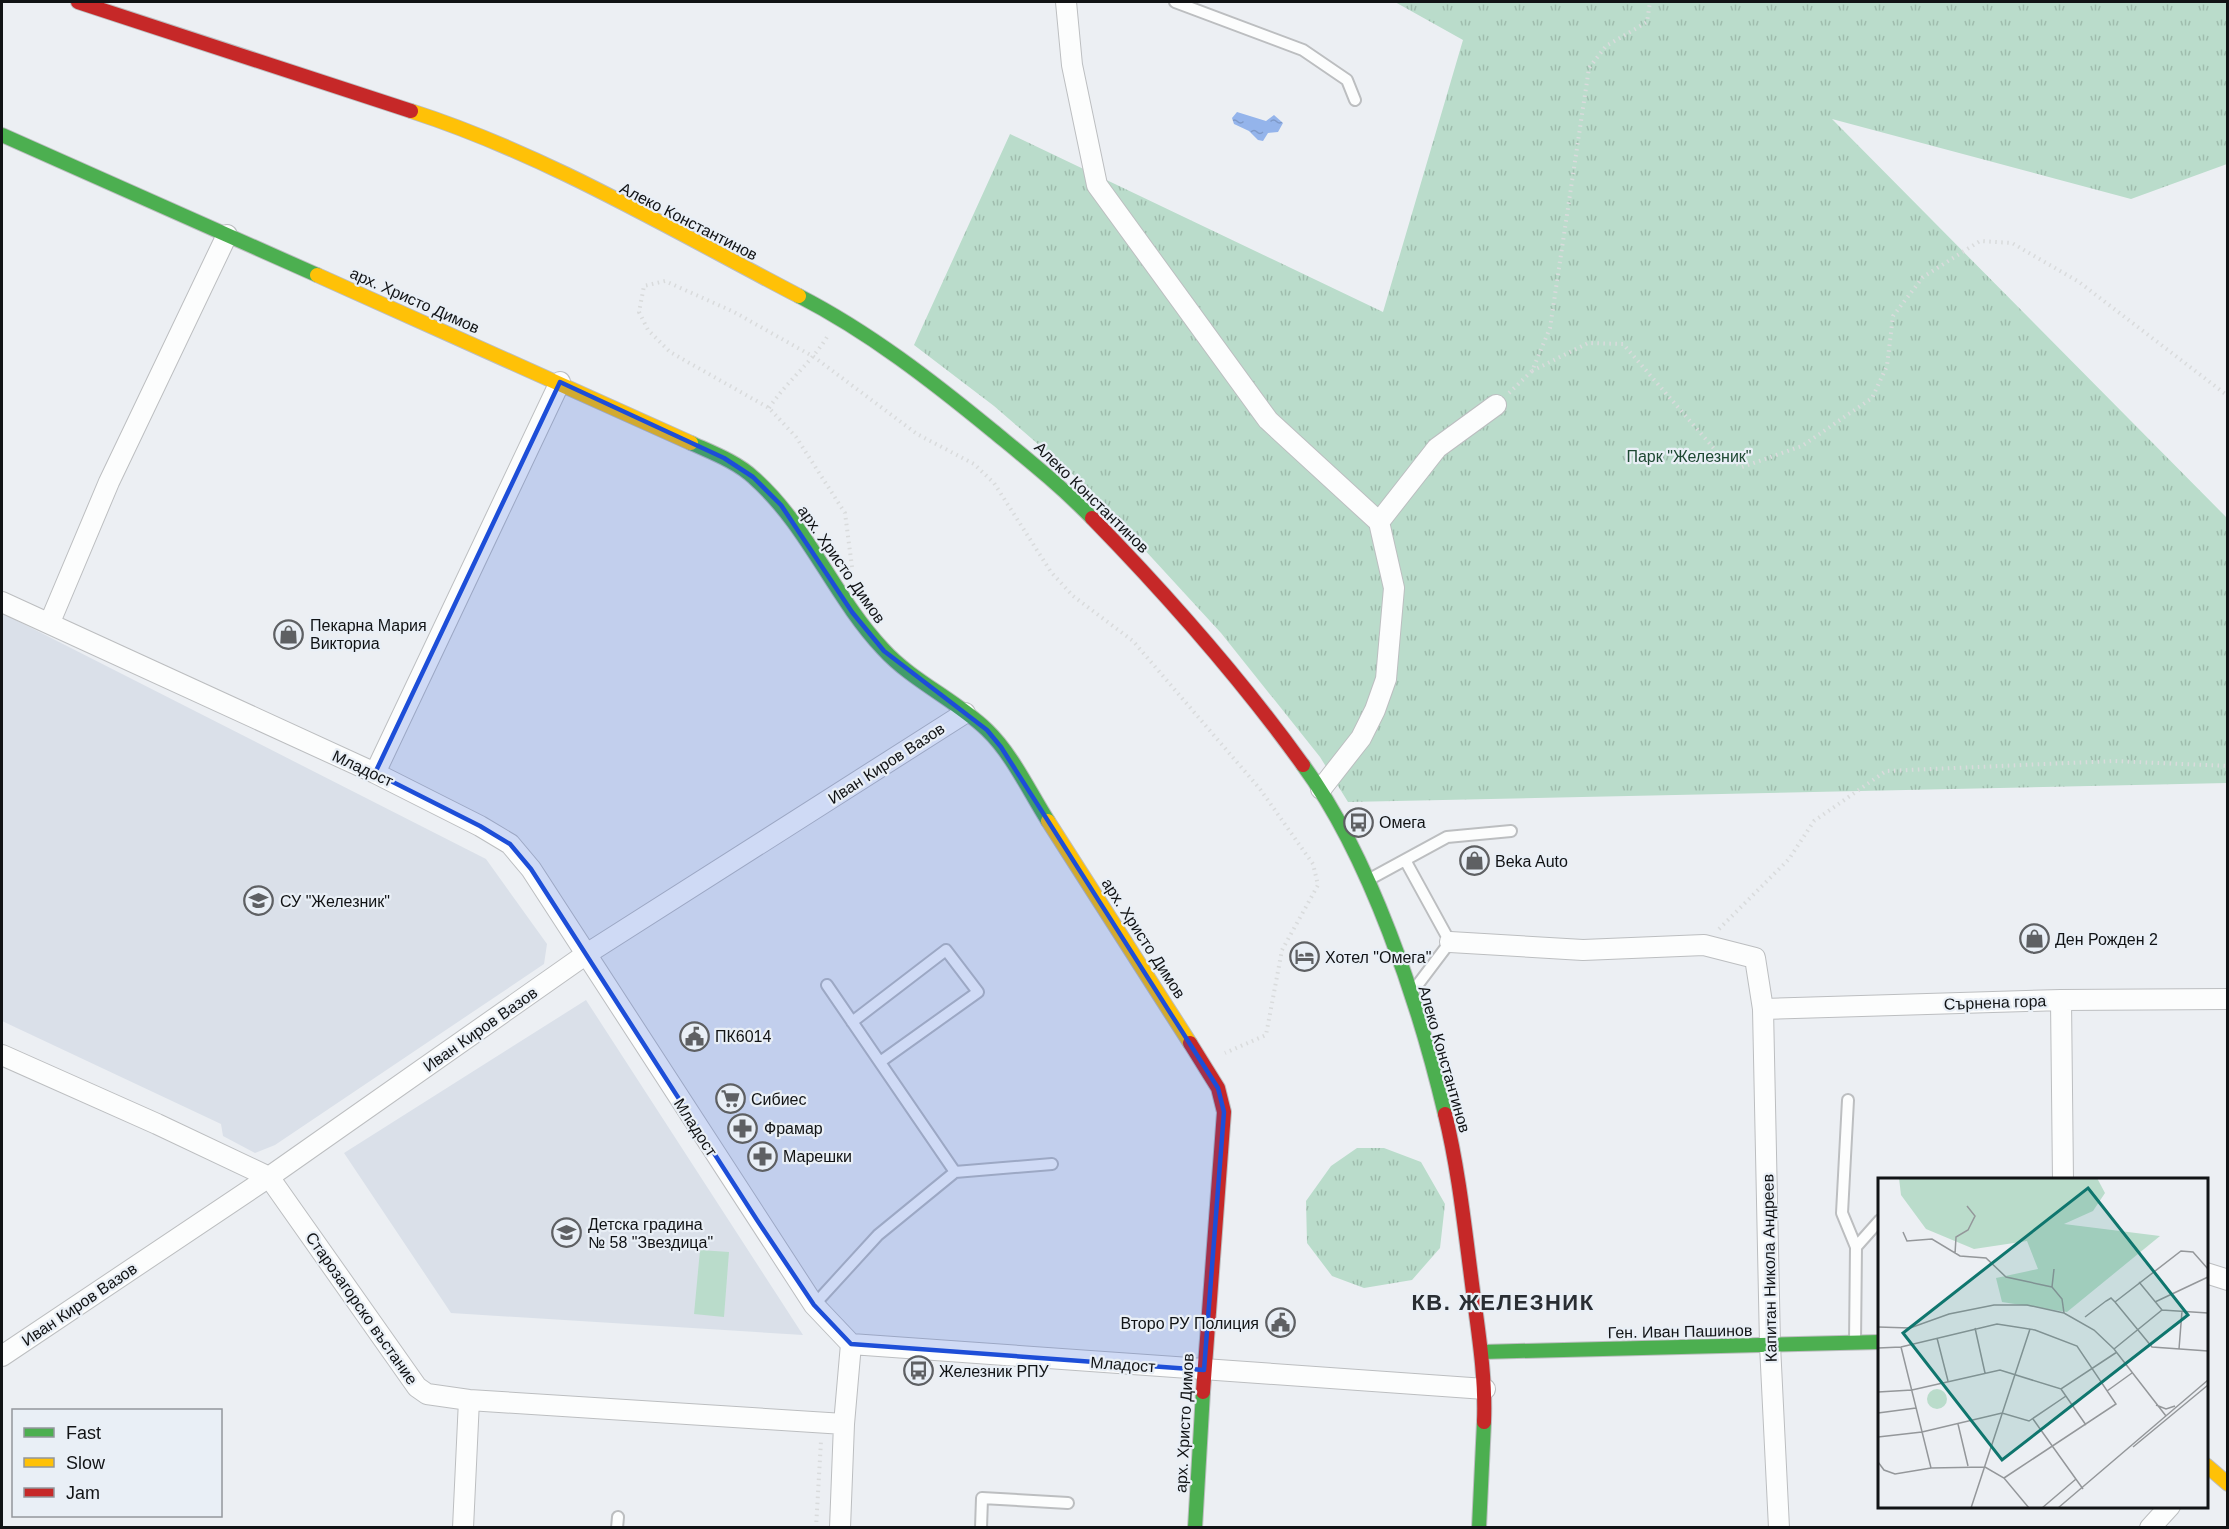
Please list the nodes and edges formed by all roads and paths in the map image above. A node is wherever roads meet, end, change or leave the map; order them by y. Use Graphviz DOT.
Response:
graph roads {
  1 [pos="78,2"];
  2 [pos="1066,2"];
  3 [pos="1175,2"];
  4 [pos="1650,2"];
  5 [pos="1355,100"];
  6 [pos="2,135"];
  7 [pos="227,235"];
  8 [pos="814,357"];
  9 [pos="1532,370"];
  10 [pos="560,382"];
  11 [pos="2228,396"];
  12 [pos="1496,405"];
  13 [pos="770,408"];
  14 [pos="1379,522"];
  15 [pos="852,569"];
  16 [pos="2,602"];
  17 [pos="50,622"];
  18 [pos="965,713"];
  19 [pos="2228,766"];
  20 [pos="375,773"];
  21 [pos="1321,789"];
  22 [pos="1511,831"];
  23 [pos="1405,860"];
  24 [pos="1367,880"];
  25 [pos="1450,942"];
  26 [pos="1704,945"];
  27 [pos="585,955"];
  28 [pos="827,985"];
  29 [pos="1411,995"];
  30 [pos="2228,999"];
  31 [pos="2061,1000"];
  32 [pos="1763,1009"];
  33 [pos="852,1022"];
  34 [pos="2,1055"];
  35 [pos="880,1062"];
  36 [pos="1205,1062"];
  37 [pos="1848,1100"];
  38 [pos="1052,1164"];
  39 [pos="955,1172"];
  40 [pos="269,1178"];
  41 [pos="2063,1178"];
  42 [pos="1878,1222"];
  43 [pos="1856,1246"];
  44 [pos="2208,1274"];
  45 [pos="2228,1280"];
  46 [pos="814,1305"];
  47 [pos="1878,1342"];
  48 [pos="1855,1343"];
  49 [pos="851,1344"];
  50 [pos="1770,1345"];
  51 [pos="1481,1352"];
  52 [pos="2,1356"];
  53 [pos="1204,1370"];
  54 [pos="1485,1389"];
  55 [pos="469,1400"];
  56 [pos="822,1423"];
  57 [pos="844,1424"];
  58 [pos="2208,1467"];
  59 [pos="2228,1484"];
  60 [pos="1068,1503"];
  61 [pos="2168,1508"];
  62 [pos="463,1527"];
  63 [pos="816,1527"];
  64 [pos="840,1527"];
  65 [pos="981,1527"];
  66 [pos="1195,1527"];
  67 [pos="1479,1527"];
  68 [pos="1779,1527"];
  69 [pos="2150,1527"];
  1 -- 21 [label="street, Алеко Константинов"];
  2 -- 14 [label="street"];
  3 -- 5 [label="lane"];
  4 -- 9 [label="path"];
  6 -- 7 [label="street, арх. Христо Димов"];
  7 -- 10 [label="street, арх. Христо Димов"];
  7 -- 17 [label="street"];
  8 -- 13 [label="path"];
  8 -- 13 [label="path"];
  8 -- 36 [label="path"];
  9 -- 11 [label="path"];
  9 -- 12 [label="path"];
  10 -- 18 [label="street, арх. Христо Димов"];
  10 -- 20 [label="street"];
  12 -- 14 [label="street"];
  13 -- 15 [label="path"];
  14 -- 21 [label="street"];
  16 -- 17 [label="street, Младост"];
  17 -- 20 [label="street, Младост"];
  18 -- 27 [label="street, Иван Киров Вазов"];
  18 -- 36 [label="street, арх. Христо Димов"];
  19 -- 26 [label="path"];
  20 -- 27 [label="street, Младост"];
  21 -- 24 [label="street, Алеко Константинов"];
  22 -- 23 [label="lane"];
  23 -- 24 [label="lane"];
  23 -- 25 [label="lane"];
  24 -- 29 [label="street, Алеко Константинов"];
  25 -- 26 [label="street"];
  25 -- 29 [label="lane"];
  26 -- 32 [label="street, Капитан Никола Андреев"];
  27 -- 40 [label="street, Иван Киров Вазов"];
  27 -- 46 [label="street, Младост"];
  28 -- 33 [label="lane"];
  29 -- 51 [label="street, Алеко Константинов"];
  30 -- 31 [label="street, Сърнена гора"];
  31 -- 32 [label="street, Сърнена гора"];
  31 -- 41 [label="street"];
  32 -- 50 [label="street, Капитан Никола Андреев"];
  33 -- 35 [label="lane"];
  33 -- 35 [label="lane"];
  34 -- 40 [label="street, Старозагорско въстание"];
  35 -- 39 [label="lane"];
  36 -- 53 [label="street, арх. Христо Димов"];
  37 -- 43 [label="lane"];
  38 -- 39 [label="lane"];
  39 -- 46 [label="lane"];
  40 -- 52 [label="street, Иван Киров Вазов"];
  40 -- 55 [label="street, Старозагорско въстание"];
  42 -- 43 [label="lane"];
  43 -- 48 [label="lane"];
  44 -- 45 [label="street"];
  46 -- 49 [label="street, Младост"];
  47 -- 48 [label="street, Ген. Иван Пашинов"];
  48 -- 50 [label="street, Ген. Иван Пашинов"];
  49 -- 53 [label="street, Младост"];
  49 -- 57 [label="street"];
  50 -- 51 [label="street, Ген. Иван Пашинов"];
  50 -- 68 [label="street, Капитан Никола Андреев"];
  51 -- 54 [label="street, Алеко Константинов"];
  53 -- 54 [label="street, Младост"];
  53 -- 66 [label="street, арх. Христо Димов"];
  54 -- 67 [label="street, Алеко Константинов"];
  55 -- 56 [label="street, Старозагорско въстание"];
  55 -- 62 [label="street"];
  56 -- 57 [label="street, Старозагорско въстание"];
  56 -- 63 [label="path"];
  57 -- 64 [label="street"];
  58 -- 59 [label="street"];
  60 -- 65 [label="lane"];
  61 -- 69 [label="street"];
}
